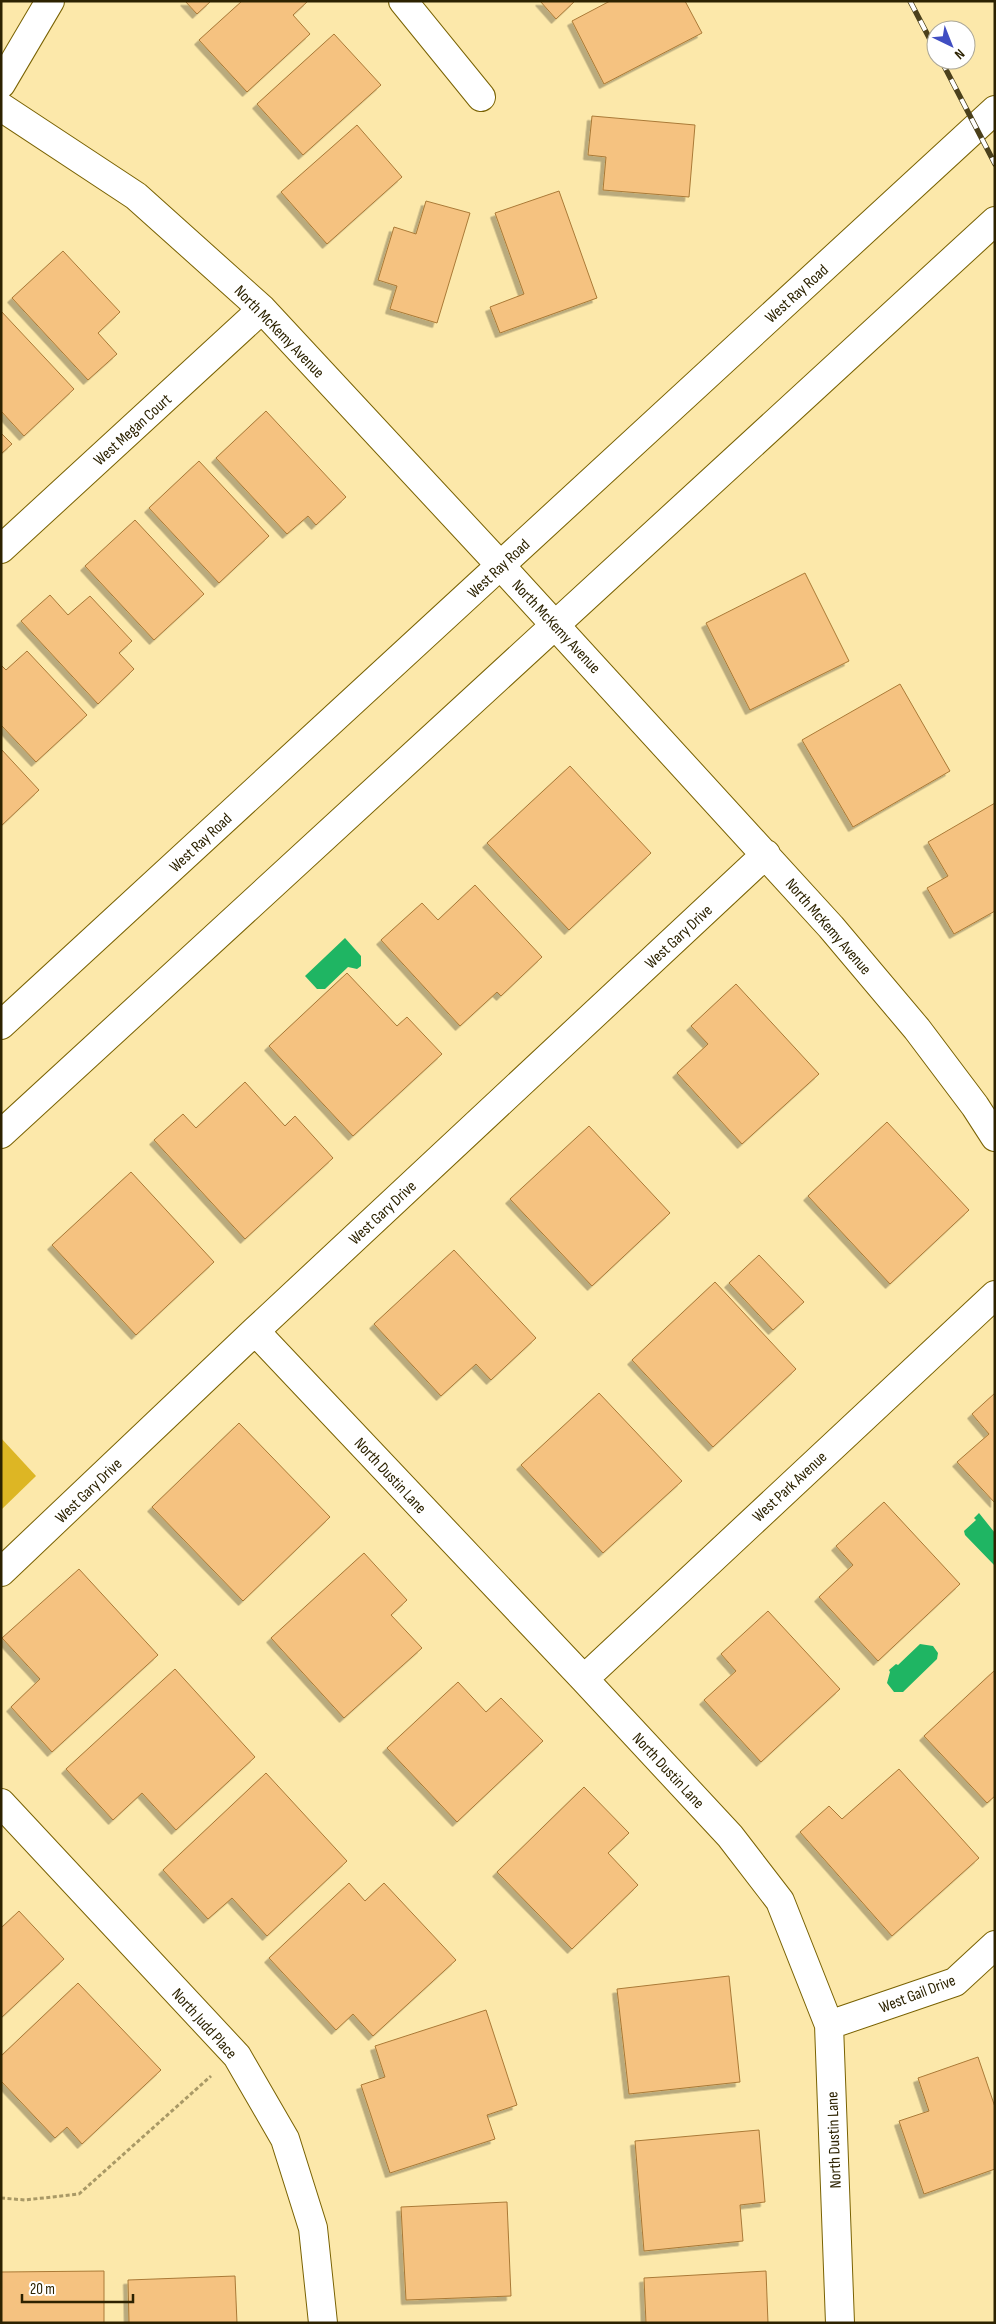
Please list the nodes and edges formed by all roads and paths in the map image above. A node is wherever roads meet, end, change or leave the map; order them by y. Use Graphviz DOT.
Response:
graph roads {
  1 [pos="50,1"];
  2 [pos="402,1"];
  3 [pos="1,84"];
  4 [pos="481,97"];
  5 [pos="1,107"];
  6 [pos="995,110"];
  7 [pos="995,221"];
  8 [pos="262,309"];
  9 [pos="1,549"];
  10 [pos="500,565"];
  11 [pos="554,625"];
  12 [pos="766,854"];
  13 [pos="1,1025"];
  14 [pos="1,1134"];
  15 [pos="995,1137"];
  16 [pos="995,1295"];
  17 [pos="255,1331"];
  18 [pos="1,1572"];
  19 [pos="584,1678"];
  20 [pos="1,1803"];
  21 [pos="995,1945"];
  22 [pos="829,2025"];
  23 [pos="236,2055"];
  24 [pos="1,2198"];
  25 [pos="323,2323"];
  26 [pos="840,2323"];
  1 -- 3 [label="street"];
  2 -- 4 [label="street"];
  5 -- 8 [label="street, North McKemy Avenue"];
  6 -- 10 [label="street, West Ray Road"];
  7 -- 11 [label="street"];
  8 -- 9 [label="street, West Megan Court"];
  8 -- 10 [label="street, North McKemy Avenue"];
  10 -- 11 [label="street, North McKemy Avenue"];
  10 -- 13 [label="street, West Ray Road"];
  11 -- 12 [label="street, North McKemy Avenue"];
  11 -- 14 [label="street"];
  12 -- 15 [label="street, North McKemy Avenue"];
  12 -- 17 [label="street, West Gary Drive"];
  16 -- 19 [label="street, West Park Avenue"];
  17 -- 18 [label="street, West Gary Drive"];
  17 -- 19 [label="street, North Dustin Lane"];
  19 -- 22 [label="street, North Dustin Lane"];
  20 -- 23 [label="street, North Judd Place"];
  21 -- 22 [label="street, West Gail Drive"];
  22 -- 26 [label="street, North Dustin Lane"];
  23 -- 24 [label="path"];
  23 -- 25 [label="street, North Judd Place"];
}
